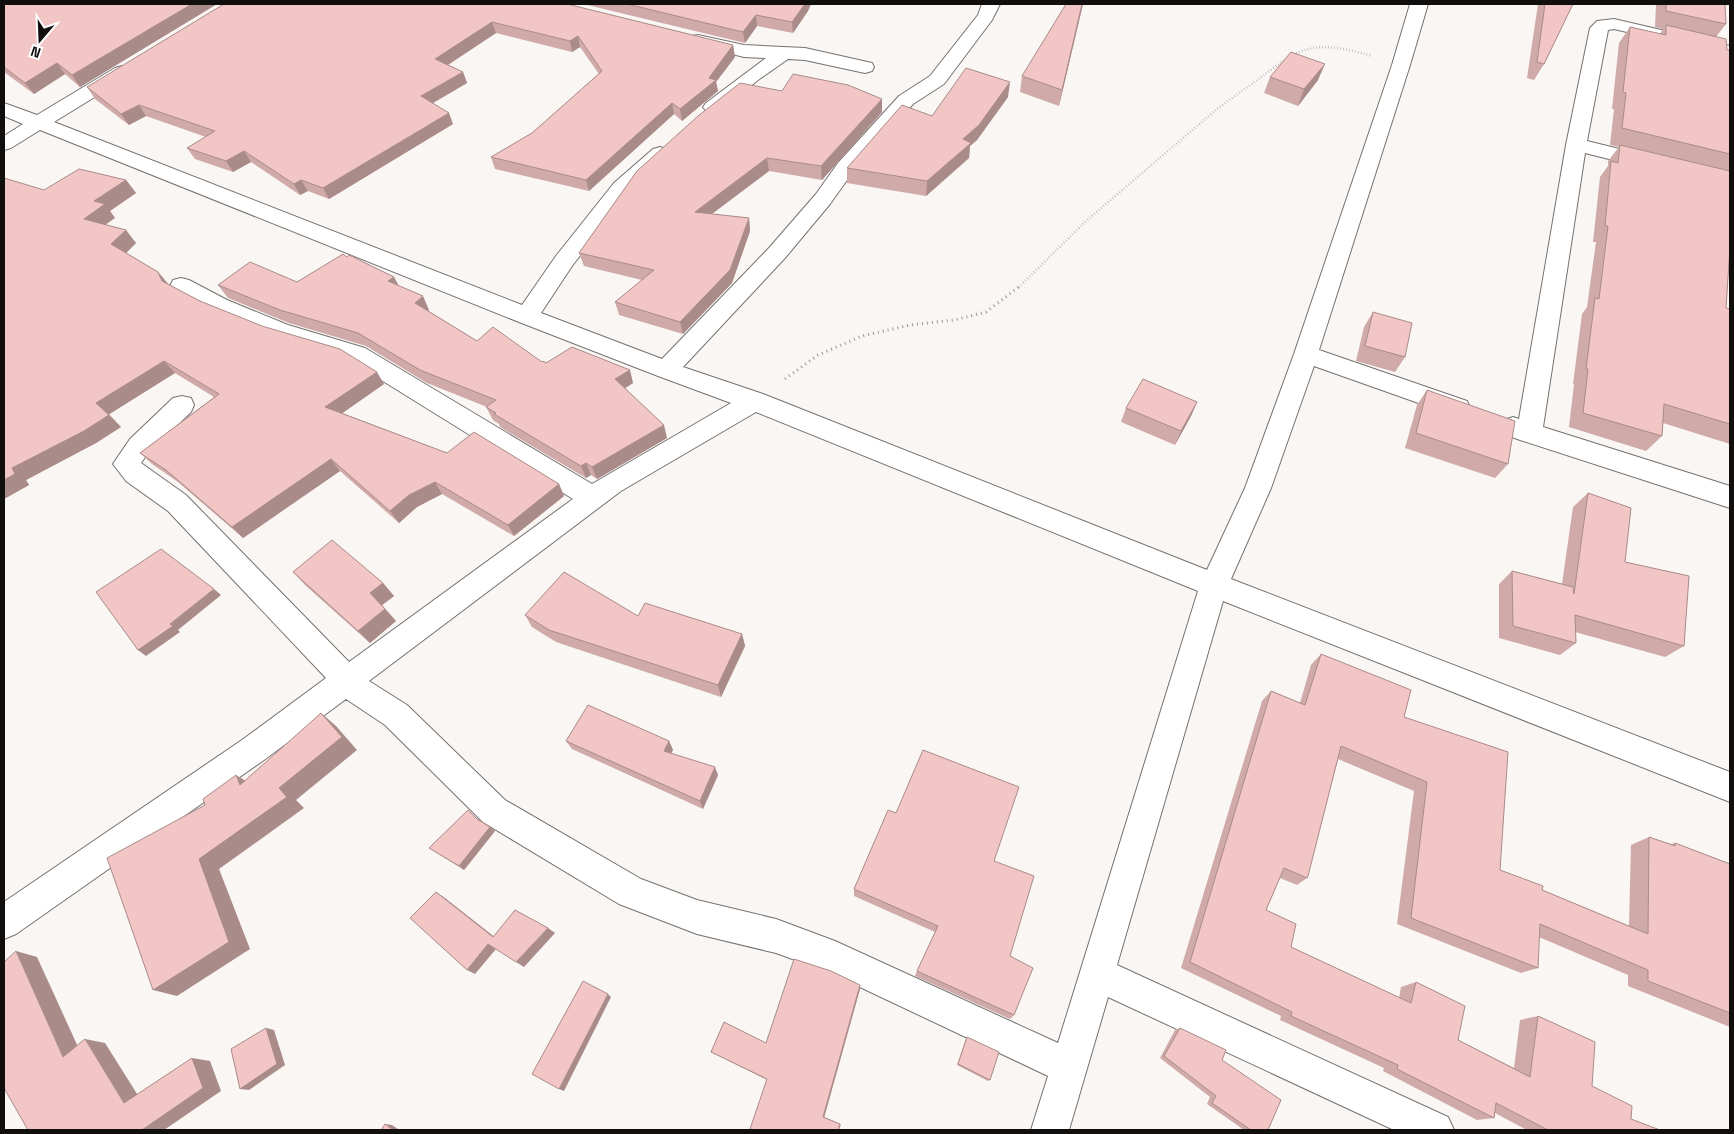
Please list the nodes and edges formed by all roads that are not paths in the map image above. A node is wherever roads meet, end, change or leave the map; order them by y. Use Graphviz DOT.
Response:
graph roads {
  1 [pos="991,4"];
  2 [pos="1419,4"];
  3 [pos="681,36"];
  4 [pos="1730,51"];
  5 [pos="786,52"];
  6 [pos="139,61"];
  7 [pos="865,67"];
  8 [pos="4,109"];
  9 [pos="700,118"];
  10 [pos="38,123"];
  11 [pos="671,143"];
  12 [pos="4,144"];
  13 [pos="1576,145"];
  14 [pos="1672,168"];
  15 [pos="181,286"];
  16 [pos="526,316"];
  17 [pos="1306,354"];
  18 [pos="666,370"];
  19 [pos="754,401"];
  20 [pos="182,406"];
  21 [pos="1529,433"];
  22 [pos="1730,497"];
  23 [pos="593,498"];
  24 [pos="1214,585"];
  25 [pos="348,679"];
  26 [pos="1730,787"];
  27 [pos="4,922"];
  28 [pos="1097,974"];
  29 [pos="1069,1067"];
  30 [pos="1050,1130"];
  31 [pos="1435,1130"];
  1 -- 18 [label="street"];
  2 -- 17 [label="street"];
  3 -- 5 [label="street"];
  4 -- 13 [label="street"];
  5 -- 7 [label="street"];
  5 -- 9 [label="street"];
  6 -- 10 [label="street"];
  8 -- 10 [label="street"];
  10 -- 12 [label="street"];
  10 -- 16 [label="street"];
  11 -- 16 [label="street"];
  13 -- 14 [label="street"];
  13 -- 21 [label="street"];
  15 -- 23 [label="street"];
  16 -- 18 [label="street"];
  17 -- 21 [label="street"];
  17 -- 24 [label="street"];
  18 -- 19 [label="street"];
  19 -- 23 [label="street"];
  19 -- 24 [label="street"];
  20 -- 25 [label="street"];
  21 -- 22 [label="street"];
  23 -- 25 [label="street"];
  24 -- 26 [label="street"];
  24 -- 28 [label="street"];
  25 -- 27 [label="street"];
  25 -- 29 [label="street"];
  28 -- 29 [label="street"];
  28 -- 31 [label="street"];
  29 -- 30 [label="street"];
}
